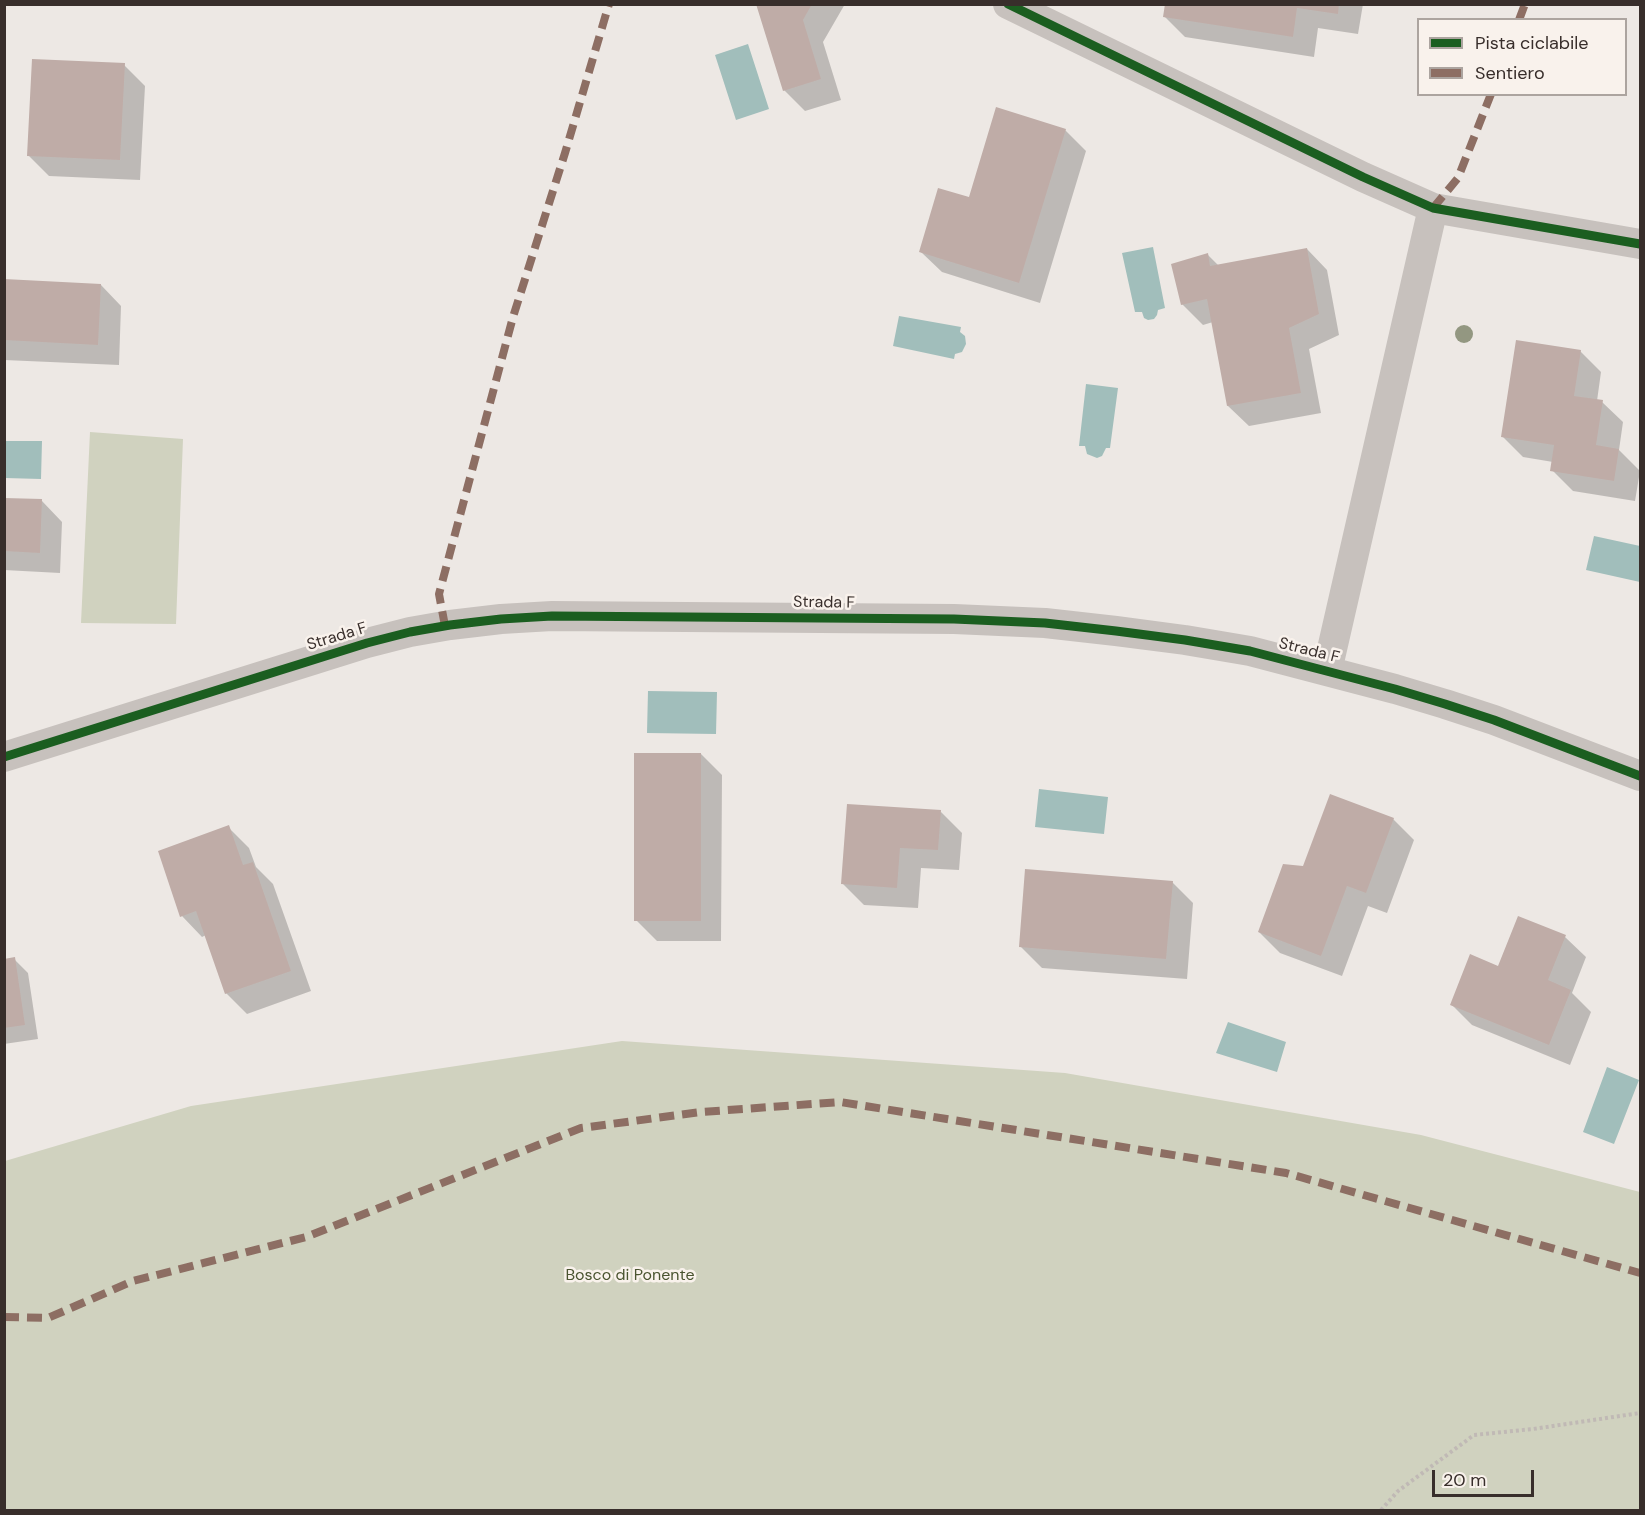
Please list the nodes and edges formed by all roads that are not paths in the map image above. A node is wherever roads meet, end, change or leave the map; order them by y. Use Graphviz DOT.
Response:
graph roads {
  1 [pos="1008,4"];
  2 [pos="1433,207"];
  3 [pos="1641,244"];
  4 [pos="1327,671"];
  5 [pos="4,757"];
  6 [pos="1641,776"];
  1 -- 2 [label="street"];
  2 -- 3 [label="street"];
  2 -- 4 [label="street"];
  4 -- 5 [label="street, Strada F"];
  4 -- 6 [label="street, Strada F"];
}
